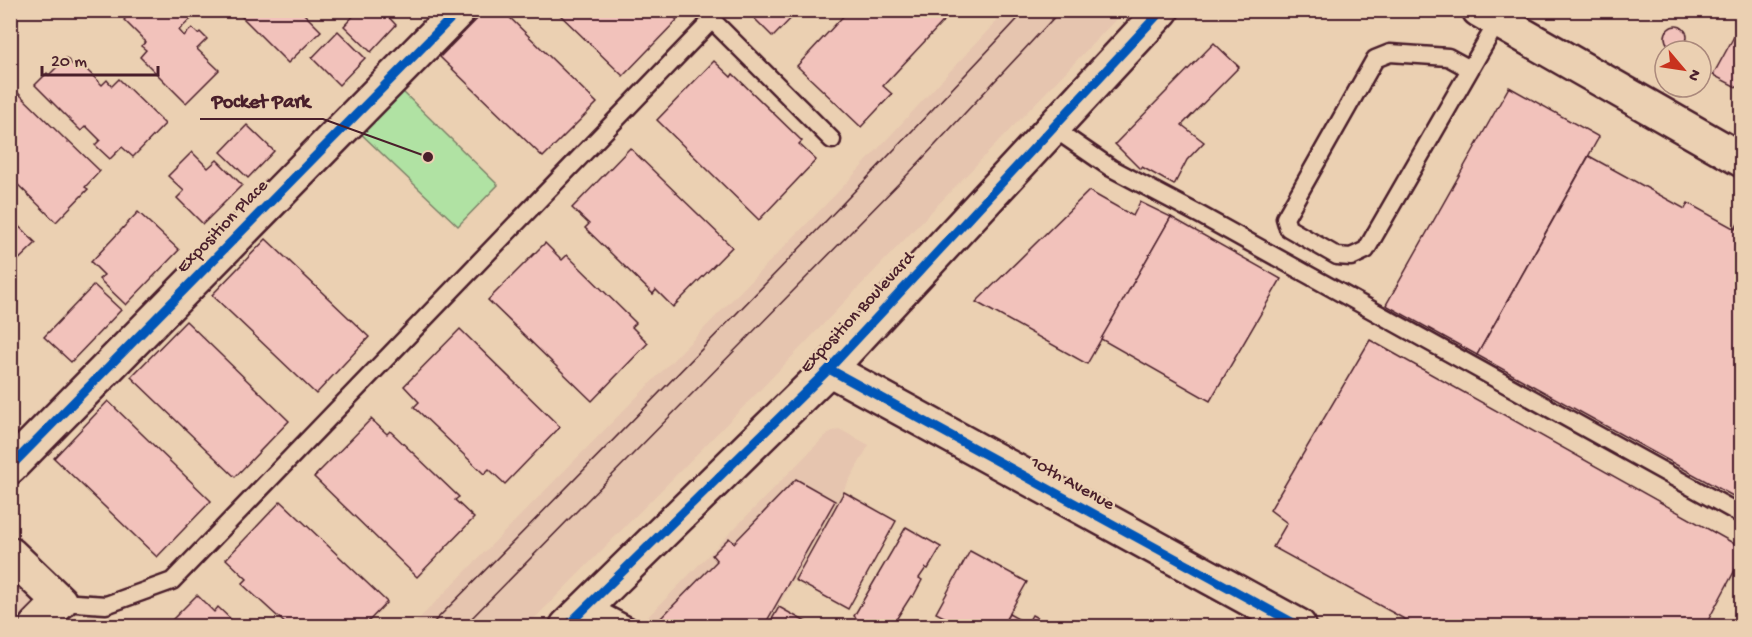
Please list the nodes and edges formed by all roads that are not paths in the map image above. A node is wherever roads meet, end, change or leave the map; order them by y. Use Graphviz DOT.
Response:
graph roads {
  1 [pos="459,10"];
  2 [pos="1162,10"];
  3 [pos="707,15"];
  4 [pos="1488,16"];
  5 [pos="1470,69"];
  6 [pos="1053,128"];
  7 [pos="832,140"];
  8 [pos="1742,159"];
  9 [pos="829,369"];
  10 [pos="10,467"];
  11 [pos="1742,515"];
  12 [pos="10,554"];
  13 [pos="60,602"];
  14 [pos="578,616"];
  15 [pos="36,627"];
  16 [pos="629,627"];
  17 [pos="1299,627"];
  1 -- 10 [label="street, Exposition Place"];
  2 -- 6 [label="street, Exposition Boulevard"];
  3 -- 7 [label="lane"];
  3 -- 13 [label="lane"];
  4 -- 5 [label="lane"];
  4 -- 8 [label="street"];
  5 -- 5 [label="lane"];
  6 -- 9 [label="street, Exposition Boulevard"];
  6 -- 11 [label="lane"];
  9 -- 14 [label="street, Exposition Boulevard"];
  9 -- 17 [label="street, 10th Avenue"];
  12 -- 13 [label="street"];
  13 -- 15 [label="street"];
  14 -- 16 [label="lane"];
}
